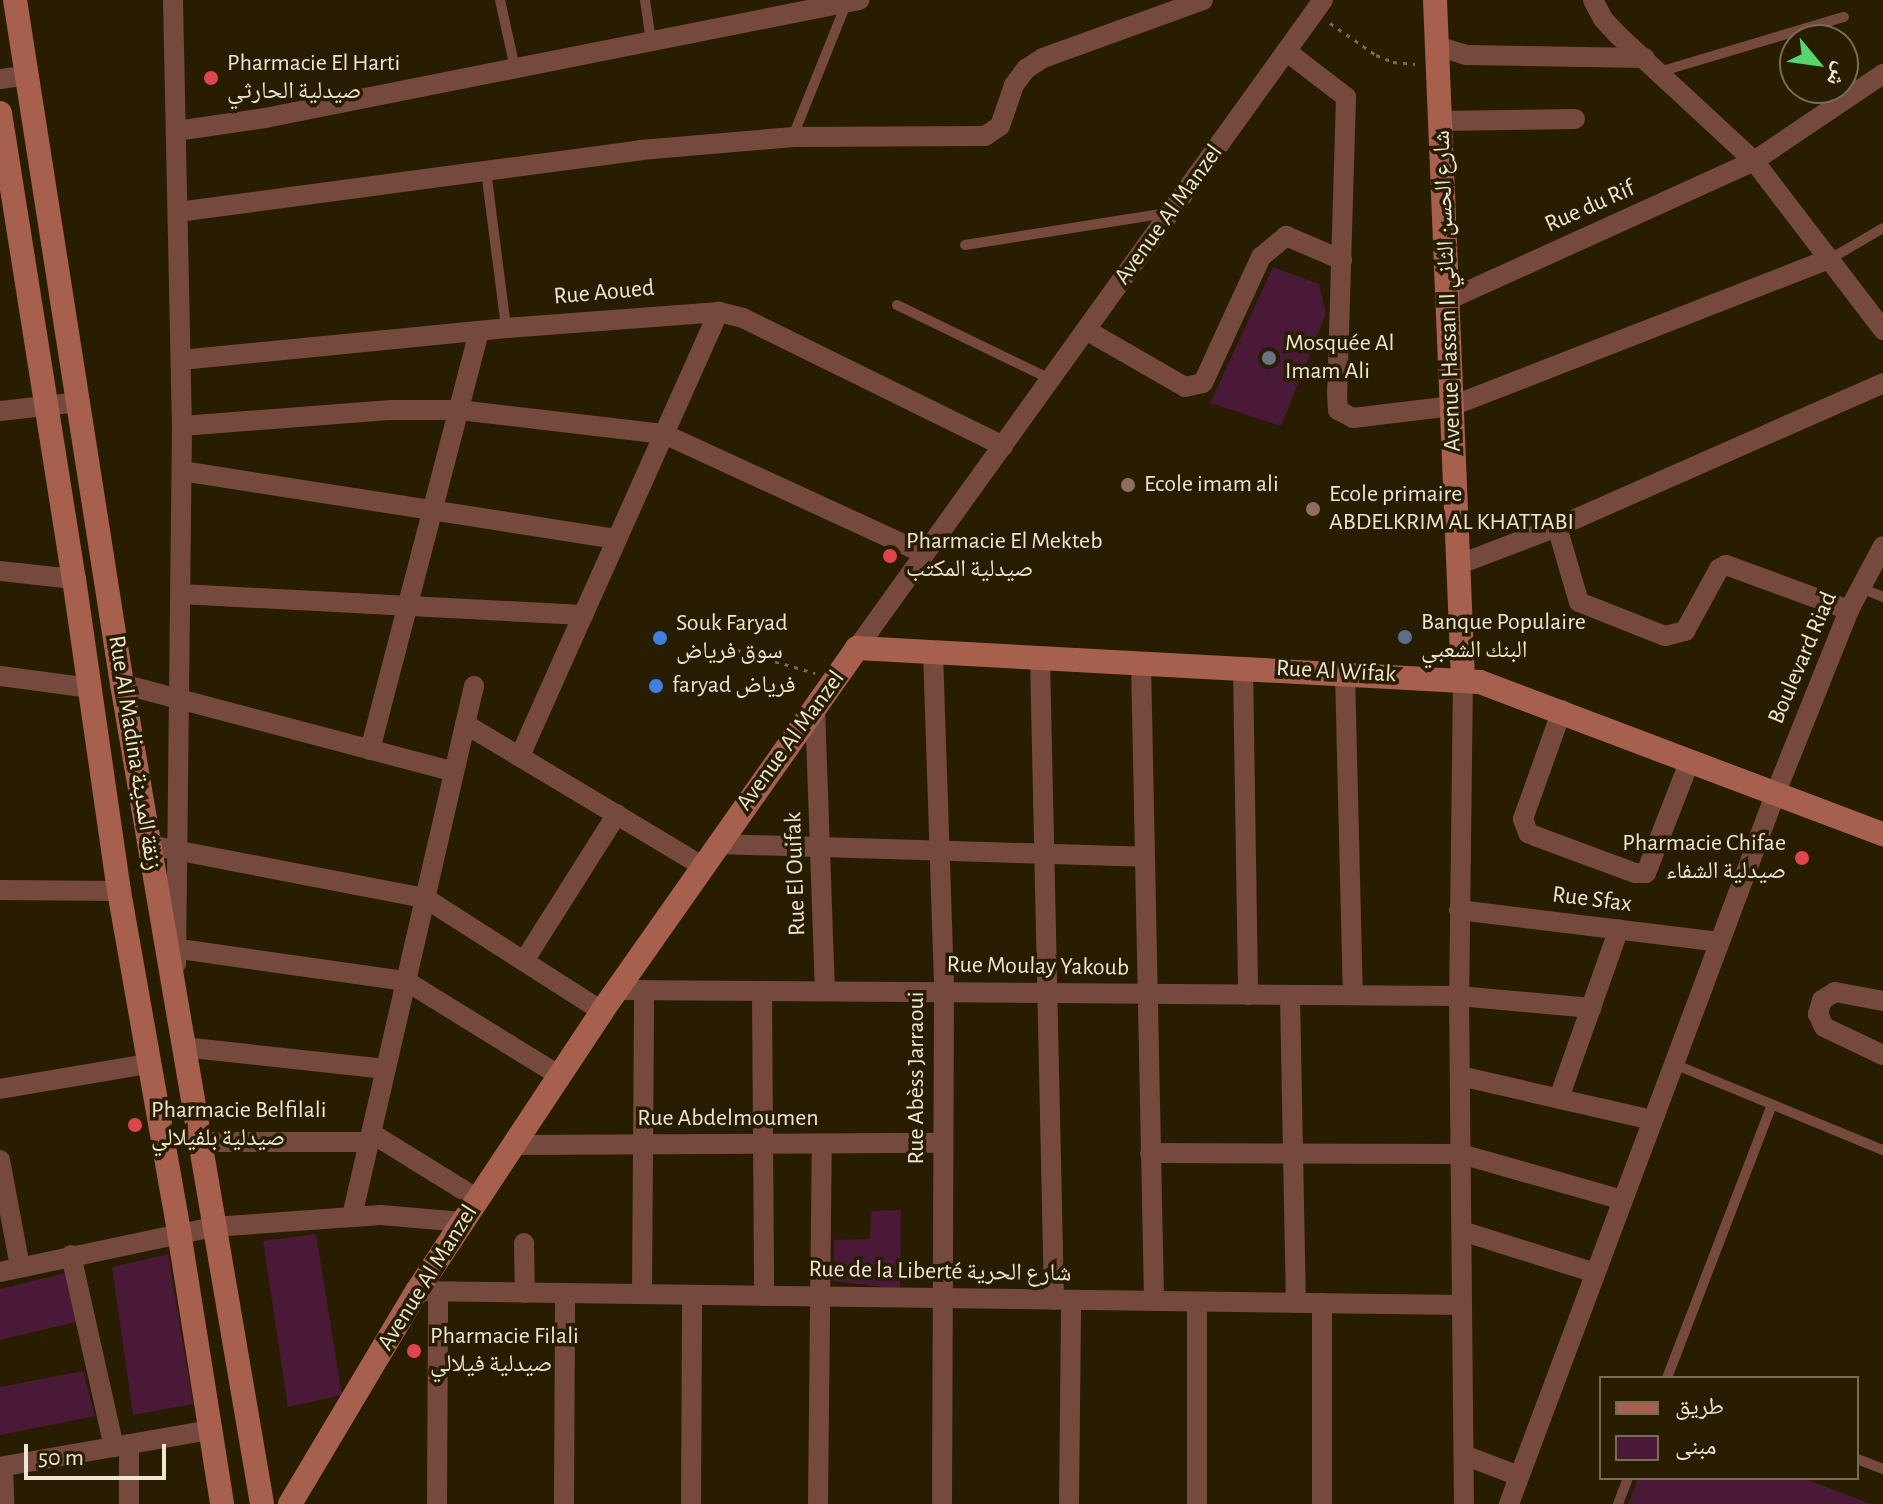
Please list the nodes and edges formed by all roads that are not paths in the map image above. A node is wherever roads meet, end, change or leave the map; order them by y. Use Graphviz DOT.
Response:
graph roads {
  1 [pos="15,0"];
  2 [pos="173,0"];
  3 [pos="500,0"];
  4 [pos="645,0"];
  5 [pos="1203,0"];
  6 [pos="1435,0"];
  7 [pos="1593,0"];
  8 [pos="852,2"];
  9 [pos="1318,6"];
  10 [pos="1844,17"];
  11 [pos="651,41"];
  12 [pos="1286,51"];
  13 [pos="1440,57"];
  14 [pos="1652,65"];
  15 [pos="515,68"];
  16 [pos="1883,74"];
  17 [pos="28,75"];
  18 [pos="0,79"];
  19 [pos="0,113"];
  20 [pos="1575,119"];
  21 [pos="1441,121"];
  22 [pos="176,131"];
  23 [pos="793,137"];
  24 [pos="1754,161"];
  25 [pos="4,162"];
  26 [pos="486,171"];
  27 [pos="178,212"];
  28 [pos="1170,213"];
  29 [pos="1883,228"];
  30 [pos="965,245"];
  31 [pos="1830,259"];
  32 [pos="1342,260"];
  33 [pos="1448,300"];
  34 [pos="897,305"];
  35 [pos="719,312"];
  36 [pos="506,328"];
  37 [pos="1086,330"];
  38 [pos="1883,330"];
  39 [pos="479,331"];
  40 [pos="181,360"];
  41 [pos="1050,379"];
  42 [pos="1883,383"];
  43 [pos="79,402"];
  44 [pos="47,406"];
  45 [pos="1452,406"];
  46 [pos="459,410"];
  47 [pos="0,411"];
  48 [pos="182,426"];
  49 [pos="664,434"];
  50 [pos="1003,446"];
  51 [pos="182,471"];
  52 [pos="432,511"];
  53 [pos="1557,527"];
  54 [pos="617,539"];
  55 [pos="1883,546"];
  56 [pos="925,554"];
  57 [pos="1460,564"];
  58 [pos="0,571"];
  59 [pos="74,579"];
  60 [pos="1861,588"];
  61 [pos="181,594"];
  62 [pos="1883,597"];
  63 [pos="407,607"];
  64 [pos="1849,610"];
  65 [pos="583,615"];
  66 [pos="857,648"];
  67 [pos="933,652"];
  68 [pos="1040,657"];
  69 [pos="1141,662"];
  70 [pos="1243,668"];
  71 [pos="1345,673"];
  72 [pos="0,676"];
  73 [pos="1463,679"];
  74 [pos="122,684"];
  75 [pos="474,686"];
  76 [pos="90,688"];
  77 [pos="182,700"];
  78 [pos="815,707"];
  79 [pos="1562,710"];
  80 [pos="465,724"];
  81 [pos="370,750"];
  82 [pos="520,756"];
  83 [pos="1690,760"];
  84 [pos="454,772"];
  85 [pos="1776,792"];
  86 [pos="617,814"];
  87 [pos="1883,834"];
  88 [pos="717,844"];
  89 [pos="149,845"];
  90 [pos="822,847"];
  91 [pos="180,851"];
  92 [pos="939,851"];
  93 [pos="1043,854"];
  94 [pos="1144,857"];
  95 [pos="702,866"];
  96 [pos="0,890"];
  97 [pos="119,891"];
  98 [pos="425,898"];
  99 [pos="1459,910"];
  100 [pos="1619,929"];
  101 [pos="1719,942"];
  102 [pos="171,948"];
  103 [pos="524,961"];
  104 [pos="406,981"];
  105 [pos="617,990"];
  106 [pos="644,990"];
  107 [pos="762,991"];
  108 [pos="825,991"];
  109 [pos="944,992"];
  110 [pos="1045,993"];
  111 [pos="1145,994"];
  112 [pos="1248,995"];
  113 [pos="1290,995"];
  114 [pos="1353,995"];
  115 [pos="1459,996"];
  116 [pos="1883,1001"];
  117 [pos="1591,1008"];
  118 [pos="602,1011"];
  119 [pos="183,1047"];
  120 [pos="1883,1055"];
  121 [pos="148,1064"];
  122 [pos="1674,1064"];
  123 [pos="386,1069"];
  124 [pos="560,1076"];
  125 [pos="1460,1076"];
  126 [pos="0,1089"];
  127 [pos="1559,1098"];
  128 [pos="1772,1104"];
  129 [pos="1652,1120"];
  130 [pos="370,1137"];
  131 [pos="199,1142"];
  132 [pos="943,1143"];
  133 [pos="764,1144"];
  134 [pos="822,1144"];
  135 [pos="514,1145"];
  136 [pos="644,1145"];
  137 [pos="1883,1150"];
  138 [pos="1295,1152"];
  139 [pos="1150,1153"];
  140 [pos="1461,1154"];
  141 [pos="0,1160"];
  142 [pos="478,1199"];
  143 [pos="1622,1200"];
  144 [pos="352,1216"];
  145 [pos="463,1222"];
  146 [pos="213,1227"];
  147 [pos="1462,1231"];
  148 [pos="179,1232"];
  149 [pos="524,1243"];
  150 [pos="71,1255"];
  151 [pos="10,1269"];
  152 [pos="1595,1273"];
  153 [pos="427,1291"];
  154 [pos="525,1293"];
  155 [pos="565,1293"];
  156 [pos="642,1294"];
  157 [pos="692,1295"];
  158 [pos="764,1296"];
  159 [pos="820,1297"];
  160 [pos="943,1298"];
  161 [pos="1063,1300"];
  162 [pos="1154,1301"];
  163 [pos="1197,1302"];
  164 [pos="1296,1303"];
  165 [pos="1322,1303"];
  166 [pos="1462,1305"];
  167 [pos="1668,1376"];
  168 [pos="210,1430"];
  169 [pos="121,1446"];
  170 [pos="1464,1455"];
  171 [pos="1859,1460"];
  172 [pos="2,1467"];
  173 [pos="1883,1469"];
  174 [pos="1519,1476"];
  175 [pos="1627,1480"];
  176 [pos="4,1504"];
  177 [pos="129,1504"];
  178 [pos="222,1504"];
  179 [pos="262,1504"];
  180 [pos="290,1504"];
  181 [pos="437,1504"];
  182 [pos="564,1504"];
  183 [pos="691,1504"];
  184 [pos="818,1504"];
  185 [pos="942,1504"];
  186 [pos="1069,1504"];
  187 [pos="1197,1504"];
  188 [pos="1322,1504"];
  189 [pos="1464,1504"];
  190 [pos="1509,1504"];
  191 [pos="1618,1504"];
  1 -- 17 [label="main road, Rue Al Madina زنقة المدينة"];
  2 -- 22 [label="street"];
  3 -- 15 [label="lane"];
  4 -- 11 [label="lane"];
  5 -- 23 [label="street"];
  6 -- 13 [label="main road, Avenue Hassan II شارع الحسن الثاني"];
  7 -- 14 [label="street"];
  8 -- 11 [label="street"];
  8 -- 23 [label="lane"];
  9 -- 12 [label="street, Avenue Al Manzel"];
  10 -- 14 [label="lane"];
  11 -- 15 [label="street"];
  12 -- 28 [label="street, Avenue Al Manzel"];
  12 -- 32 [label="street"];
  13 -- 14 [label="street"];
  13 -- 21 [label="main road, Avenue Hassan II شارع الحسن الثاني"];
  14 -- 24 [label="street"];
  15 -- 22 [label="street"];
  16 -- 24 [label="street, Rue du Rif"];
  17 -- 18 [label="street"];
  17 -- 43 [label="main road, Rue Al Madina زنقة المدينة"];
  19 -- 25 [label="main road, Rue Al Madina زنقة المدينة"];
  20 -- 21 [label="street"];
  21 -- 33 [label="main road, Avenue Hassan II شارع الحسن الثاني"];
  22 -- 27 [label="street"];
  23 -- 26 [label="street"];
  24 -- 31 [label="street"];
  24 -- 33 [label="street, Rue du Rif"];
  25 -- 44 [label="main road, Rue Al Madina زنقة المدينة"];
  26 -- 27 [label="street"];
  26 -- 36 [label="lane"];
  27 -- 40 [label="street"];
  28 -- 30 [label="lane"];
  28 -- 37 [label="street, Avenue Al Manzel"];
  29 -- 31 [label="lane"];
  31 -- 38 [label="street"];
  31 -- 45 [label="street"];
  32 -- 37 [label="street"];
  32 -- 45 [label="street"];
  33 -- 45 [label="main road, Avenue Hassan II شارع الحسن الثاني"];
  34 -- 41 [label="lane"];
  35 -- 36 [label="street, Rue Aoued"];
  35 -- 49 [label="street"];
  35 -- 50 [label="street, Rue Aoued"];
  36 -- 39 [label="street, Rue Aoued"];
  37 -- 41 [label="street, Avenue Al Manzel"];
  39 -- 40 [label="street, Rue Aoued"];
  39 -- 46 [label="street"];
  40 -- 48 [label="street"];
  41 -- 50 [label="street, Avenue Al Manzel"];
  42 -- 53 [label="street"];
  43 -- 44 [label="street"];
  43 -- 74 [label="main road, Rue Al Madina زنقة المدينة"];
  44 -- 47 [label="street"];
  44 -- 59 [label="main road, Rue Al Madina زنقة المدينة"];
  45 -- 57 [label="main road, Avenue Hassan II شارع الحسن الثاني"];
  46 -- 48 [label="street"];
  46 -- 49 [label="street"];
  46 -- 52 [label="street"];
  48 -- 51 [label="street"];
  49 -- 54 [label="street"];
  49 -- 56 [label="street"];
  50 -- 56 [label="street, Avenue Al Manzel"];
  51 -- 52 [label="street"];
  51 -- 61 [label="street"];
  52 -- 54 [label="street"];
  52 -- 63 [label="street"];
  53 -- 57 [label="street"];
  53 -- 64 [label="street"];
  54 -- 65 [label="street"];
  55 -- 60 [label="street, Boulevard Riad"];
  56 -- 66 [label="street, Avenue Al Manzel"];
  57 -- 73 [label="main road, Avenue Hassan II شارع الحسن الثاني"];
  58 -- 59 [label="street"];
  59 -- 76 [label="main road, Rue Al Madina زنقة المدينة"];
  60 -- 62 [label="lane"];
  60 -- 64 [label="street, Boulevard Riad"];
  61 -- 63 [label="street"];
  61 -- 77 [label="street"];
  63 -- 65 [label="street"];
  63 -- 81 [label="street"];
  64 -- 85 [label="street, Boulevard Riad"];
  65 -- 82 [label="street"];
  66 -- 67 [label="main road, Rue Al Wifak"];
  66 -- 78 [label="main road, Avenue Al Manzel"];
  67 -- 68 [label="main road, Rue Al Wifak"];
  67 -- 92 [label="street, Rue Abèss Jarraoui"];
  68 -- 69 [label="main road, Rue Al Wifak"];
  68 -- 93 [label="street"];
  69 -- 70 [label="main road, Rue Al Wifak"];
  69 -- 94 [label="street"];
  70 -- 71 [label="main road, Rue Al Wifak"];
  70 -- 112 [label="street"];
  71 -- 73 [label="main road, Rue Al Wifak"];
  71 -- 114 [label="street"];
  72 -- 76 [label="street"];
  73 -- 79 [label="main road, Rue Al Wifak"];
  73 -- 99 [label="street"];
  74 -- 77 [label="street"];
  74 -- 89 [label="main road, Rue Al Madina زنقة المدينة"];
  75 -- 80 [label="street"];
  76 -- 97 [label="main road, Rue Al Madina زنقة المدينة"];
  77 -- 81 [label="street"];
  77 -- 91 [label="street"];
  78 -- 88 [label="main road, Avenue Al Manzel"];
  78 -- 90 [label="street, Rue El Ouifak"];
  79 -- 83 [label="main road, Rue Al Wifak"];
  79 -- 83 [label="street"];
  80 -- 82 [label="street"];
  80 -- 84 [label="street"];
  81 -- 84 [label="street"];
  82 -- 86 [label="street"];
  83 -- 85 [label="main road, Rue Al Wifak"];
  84 -- 98 [label="street"];
  85 -- 87 [label="main road, Rue Al Wifak"];
  85 -- 101 [label="street, Boulevard Riad"];
  86 -- 95 [label="street"];
  86 -- 103 [label="street"];
  88 -- 90 [label="street"];
  88 -- 95 [label="main road, Avenue Al Manzel"];
  89 -- 91 [label="street"];
  89 -- 102 [label="main road, Rue Al Madina زنقة المدينة"];
  90 -- 92 [label="street"];
  90 -- 108 [label="street, Rue El Ouifak"];
  91 -- 98 [label="street"];
  91 -- 102 [label="street"];
  92 -- 93 [label="street"];
  92 -- 109 [label="street, Rue Abèss Jarraoui"];
  93 -- 94 [label="street"];
  93 -- 110 [label="street"];
  94 -- 111 [label="street"];
  95 -- 105 [label="main road, Avenue Al Manzel"];
  96 -- 97 [label="street"];
  97 -- 121 [label="main road, Rue Al Madina زنقة المدينة"];
  98 -- 103 [label="street"];
  98 -- 104 [label="street"];
  99 -- 100 [label="street, Rue Sfax"];
  99 -- 115 [label="street"];
  100 -- 101 [label="street, Rue Sfax"];
  100 -- 117 [label="street"];
  101 -- 122 [label="street, Boulevard Riad"];
  102 -- 104 [label="street"];
  102 -- 119 [label="main road, Rue Al Madina زنقة المدينة"];
  103 -- 118 [label="street"];
  104 -- 123 [label="street"];
  104 -- 124 [label="street"];
  105 -- 106 [label="street, Rue Moulay Yakoub"];
  105 -- 118 [label="main road, Avenue Al Manzel"];
  106 -- 107 [label="street, Rue Moulay Yakoub"];
  106 -- 136 [label="street"];
  107 -- 108 [label="street, Rue Moulay Yakoub"];
  107 -- 133 [label="street"];
  108 -- 109 [label="street, Rue Moulay Yakoub"];
  109 -- 110 [label="street, Rue Moulay Yakoub"];
  109 -- 132 [label="street, Rue Abèss Jarraoui"];
  110 -- 111 [label="street, Rue Moulay Yakoub"];
  110 -- 161 [label="street"];
  111 -- 112 [label="street, Rue Moulay Yakoub"];
  111 -- 139 [label="street"];
  112 -- 113 [label="street, Rue Moulay Yakoub"];
  113 -- 114 [label="street, Rue Moulay Yakoub"];
  113 -- 138 [label="street"];
  114 -- 115 [label="street, Rue Moulay Yakoub"];
  115 -- 117 [label="street, Rue Moulay Yakoub"];
  115 -- 125 [label="street"];
  116 -- 120 [label="street"];
  117 -- 127 [label="street"];
  118 -- 124 [label="main road, Avenue Al Manzel"];
  119 -- 123 [label="street"];
  119 -- 131 [label="main road, Rue Al Madina زنقة المدينة"];
  121 -- 126 [label="street"];
  121 -- 148 [label="main road, Rue Al Madina زنقة المدينة"];
  122 -- 128 [label="lane"];
  122 -- 129 [label="street, Boulevard Riad"];
  123 -- 130 [label="street"];
  124 -- 135 [label="main road, Avenue Al Manzel"];
  125 -- 127 [label="street"];
  125 -- 140 [label="street"];
  127 -- 129 [label="street"];
  128 -- 137 [label="lane"];
  128 -- 167 [label="lane"];
  129 -- 143 [label="street, Boulevard Riad"];
  130 -- 131 [label="street"];
  130 -- 142 [label="street"];
  130 -- 144 [label="street"];
  131 -- 146 [label="main road, Rue Al Madina زنقة المدينة"];
  132 -- 134 [label="street, Rue Abdelmoumen"];
  132 -- 160 [label="street, Rue Abèss Jarraoui"];
  133 -- 134 [label="street, Rue Abdelmoumen"];
  133 -- 136 [label="street, Rue Abdelmoumen"];
  133 -- 158 [label="street"];
  134 -- 159 [label="street"];
  135 -- 136 [label="street, Rue Abdelmoumen"];
  135 -- 142 [label="main road, Avenue Al Manzel"];
  136 -- 156 [label="street"];
  138 -- 139 [label="street"];
  138 -- 140 [label="street"];
  138 -- 164 [label="street"];
  139 -- 162 [label="street"];
  140 -- 143 [label="street"];
  140 -- 147 [label="street"];
  141 -- 151 [label="street"];
  142 -- 145 [label="main road, Avenue Al Manzel"];
  143 -- 152 [label="street, Boulevard Riad"];
  144 -- 145 [label="street"];
  144 -- 146 [label="street"];
  145 -- 153 [label="main road, Avenue Al Manzel"];
  146 -- 148 [label="street"];
  146 -- 179 [label="main road, Rue Al Madina زنقة المدينة"];
  147 -- 152 [label="street"];
  147 -- 166 [label="street"];
  148 -- 150 [label="street"];
  148 -- 168 [label="main road, Rue Al Madina زنقة المدينة"];
  149 -- 154 [label="street"];
  150 -- 151 [label="street"];
  150 -- 169 [label="street"];
  152 -- 174 [label="street, Boulevard Riad"];
  153 -- 154 [label="street, Rue de la Liberté شارع الحرية"];
  153 -- 180 [label="main road, Avenue Al Manzel"];
  153 -- 181 [label="street"];
  154 -- 155 [label="street, Rue de la Liberté شارع الحرية"];
  155 -- 156 [label="street, Rue de la Liberté شارع الحرية"];
  155 -- 182 [label="street"];
  156 -- 157 [label="street, Rue de la Liberté شارع الحرية"];
  157 -- 158 [label="street, Rue de la Liberté شارع الحرية"];
  157 -- 183 [label="street"];
  158 -- 159 [label="street, Rue de la Liberté شارع الحرية"];
  159 -- 160 [label="street, Rue de la Liberté شارع الحرية"];
  159 -- 184 [label="street"];
  160 -- 161 [label="street, Rue de la Liberté شارع الحرية"];
  160 -- 185 [label="street, Rue Abèss Jarraoui"];
  161 -- 162 [label="street, Rue de la Liberté شارع الحرية"];
  161 -- 186 [label="street"];
  162 -- 163 [label="street, Rue de la Liberté شارع الحرية"];
  163 -- 164 [label="street, Rue de la Liberté شارع الحرية"];
  163 -- 187 [label="street"];
  164 -- 165 [label="street, Rue de la Liberté شارع الحرية"];
  165 -- 166 [label="street, Rue de la Liberté شارع الحرية"];
  165 -- 188 [label="street"];
  166 -- 170 [label="street"];
  168 -- 169 [label="street"];
  168 -- 178 [label="main road, Rue Al Madina زنقة المدينة"];
  169 -- 172 [label="street"];
  169 -- 177 [label="street"];
  170 -- 174 [label="street"];
  170 -- 189 [label="street"];
  171 -- 173 [label="lane"];
  172 -- 176 [label="street"];
  174 -- 190 [label="street, Boulevard Riad"];
  175 -- 191 [label="lane"];
}
